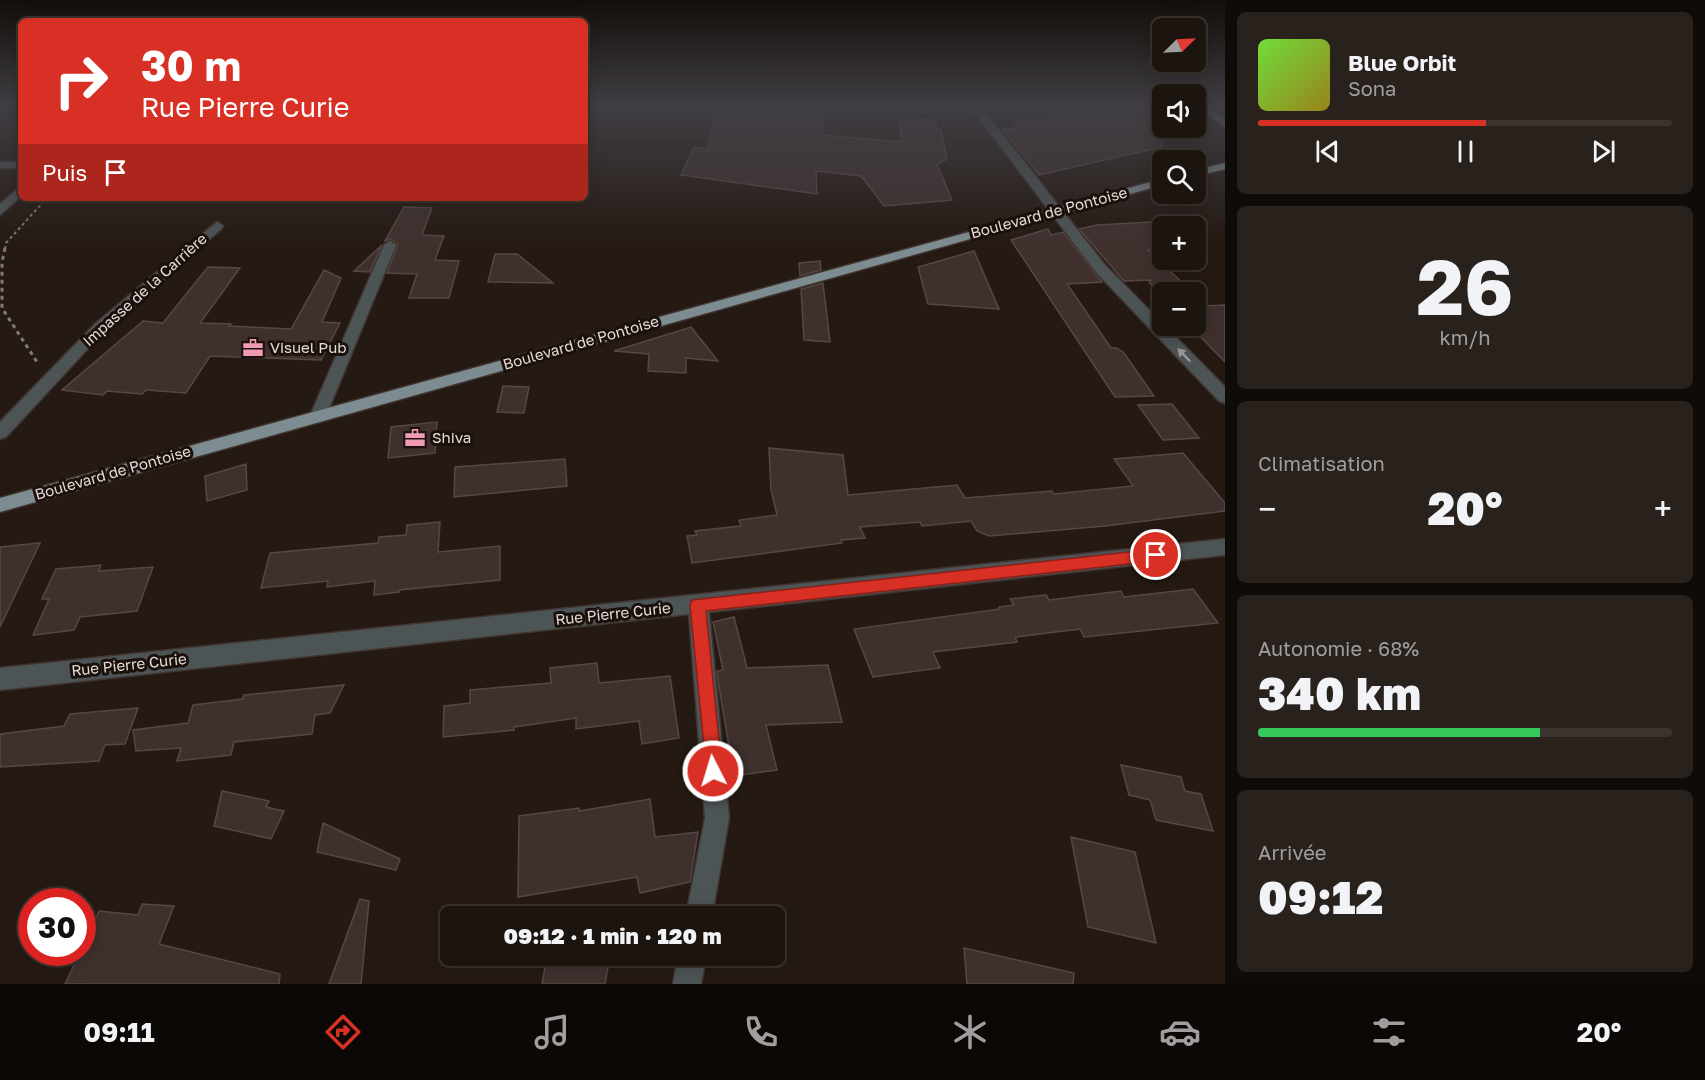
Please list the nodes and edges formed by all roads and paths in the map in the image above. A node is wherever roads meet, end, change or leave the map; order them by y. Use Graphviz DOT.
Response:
graph roads {
  1 [pos="1010,152"];
  2 [pos="0,165"];
  3 [pos="18,165"];
  4 [pos="1225,166"];
  5 [pos="1206,171"];
  6 [pos="1152,185"];
  7 [pos="18,192"];
  8 [pos="44,201"];
  9 [pos="0,211"];
  10 [pos="1055,211"];
  11 [pos="217,226"];
  12 [pos="390,245"];
  13 [pos="53,376"];
  14 [pos="1225,397"];
  15 [pos="318,416"];
  16 [pos="0,433"];
  17 [pos="0,505"];
  18 [pos="1225,547"];
  19 [pos="698,605"];
  20 [pos="0,679"];
  21 [pos="701,906"];
  22 [pos="690,966"];
  23 [pos="687,984"];
  1 -- 10 [label="street"];
  2 -- 3 [label="street"];
  4 -- 5 [label="main road"];
  6 -- 10 [label="main road, Boulevard de Pontoise"];
  7 -- 9 [label="street"];
  8 -- 13 [label="path"];
  14 -- 10 [label="street, one-way"];
  10 -- 15 [label="main road, Boulevard de Pontoise"];
  11 -- 13 [label="street, Impasse de la Carrière"];
  12 -- 15 [label="street"];
  13 -- 16 [label="street, Impasse de la Carrière"];
  15 -- 17 [label="main road, Boulevard de Pontoise"];
  18 -- 19 [label="street, Rue Pierre Curie"];
  19 -- 20 [label="street, Rue Pierre Curie"];
  19 -- 21 [label="street"];
  22 -- 23 [label="street"];
}
